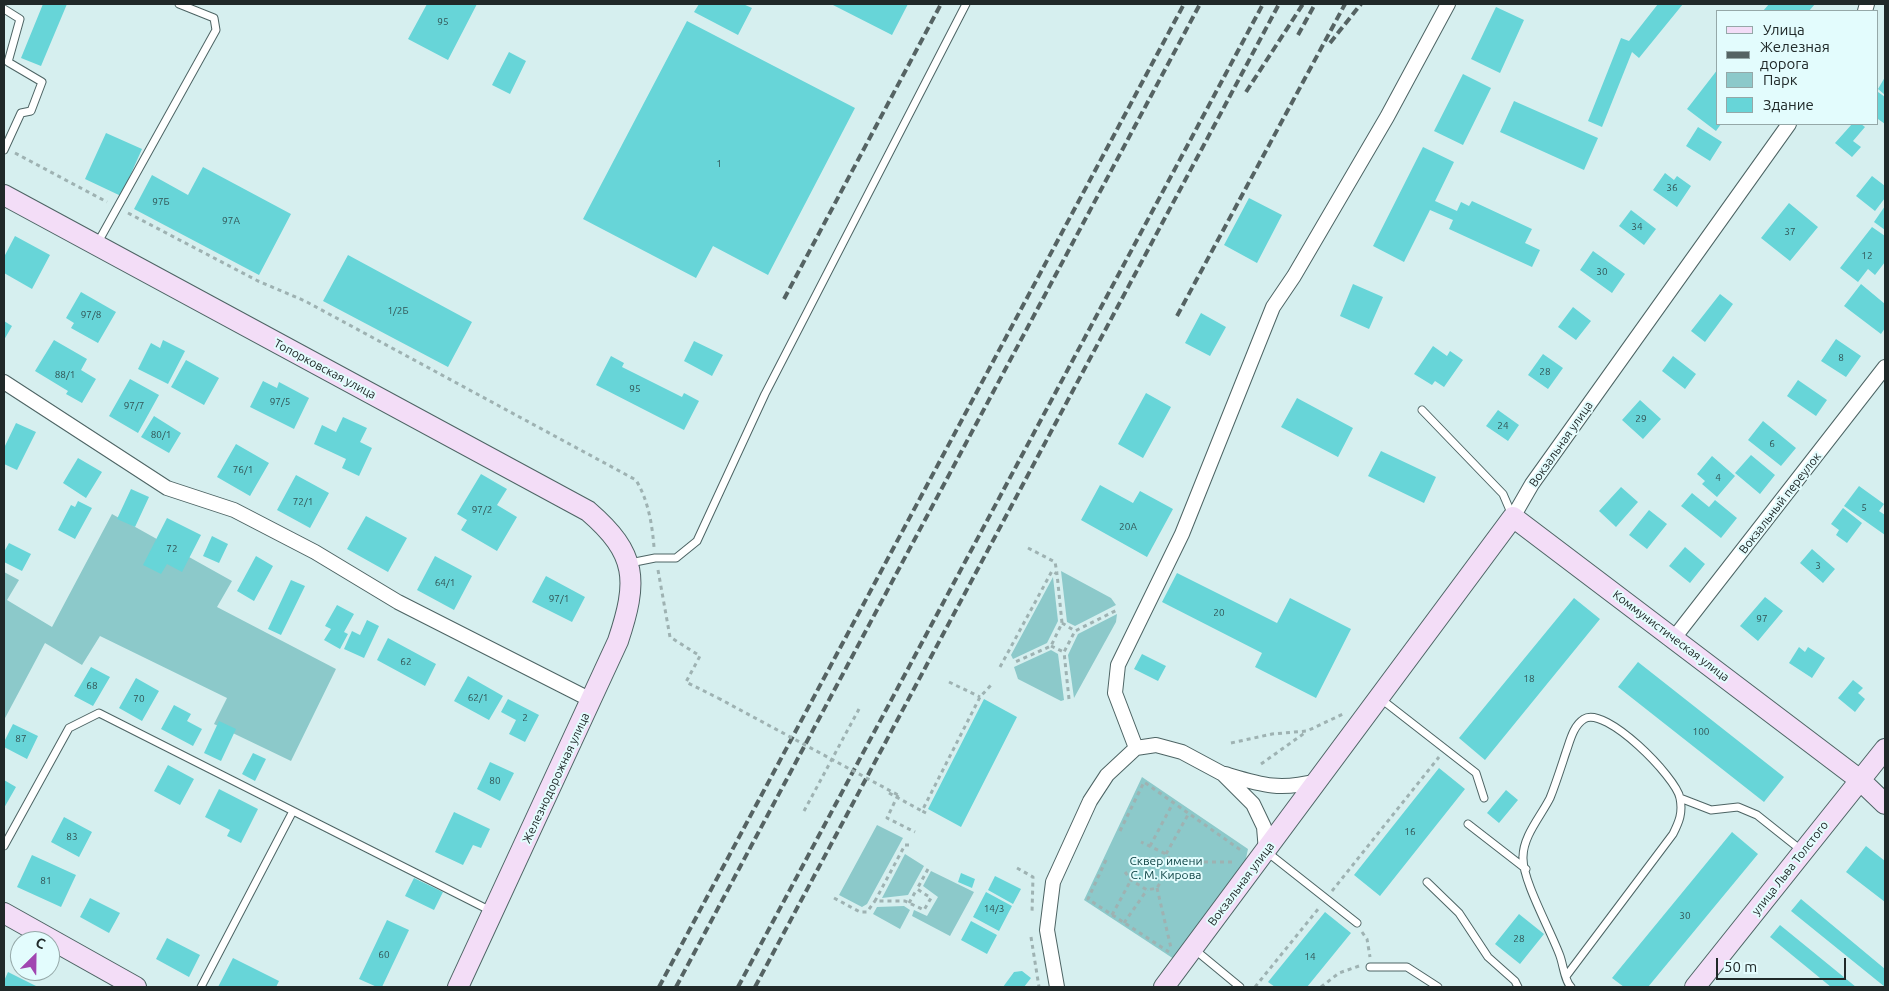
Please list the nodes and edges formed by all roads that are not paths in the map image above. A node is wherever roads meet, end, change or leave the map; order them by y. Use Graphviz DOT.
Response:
graph roads {
  1 [pos="179,4"];
  2 [pos="966,4"];
  3 [pos="1448,4"];
  4 [pos="4,9"];
  5 [pos="1788,125"];
  6 [pos="4,149"];
  7 [pos="4,195"];
  8 [pos="97,244"];
  9 [pos="1885,367"];
  10 [pos="4,382"];
  11 [pos="1422,410"];
  12 [pos="1513,517"];
  13 [pos="629,563"];
  14 [pos="1674,638"];
  15 [pos="1380,698"];
  16 [pos="592,700"];
  17 [pos="1136,748"];
  18 [pos="1885,749"];
  19 [pos="1223,774"];
  20 [pos="1860,780"];
  21 [pos="1317,781"];
  22 [pos="1484,798"];
  23 [pos="1680,798"];
  24 [pos="1885,804"];
  25 [pos="293,811"];
  26 [pos="1468,824"];
  27 [pos="4,846"];
  28 [pos="1266,851"];
  29 [pos="1803,852"];
  30 [pos="1526,869"];
  31 [pos="1427,882"];
  32 [pos="4,913"];
  33 [pos="494,913"];
  34 [pos="1357,923"];
  35 [pos="1193,948"];
  36 [pos="1370,967"];
  37 [pos="1566,975"];
  38 [pos="136,987"];
  39 [pos="201,987"];
  40 [pos="458,987"];
  41 [pos="1057,987"];
  42 [pos="1164,987"];
  43 [pos="1240,987"];
  44 [pos="1438,987"];
  45 [pos="1518,987"];
  46 [pos="1569,987"];
  47 [pos="1696,987"];
  1 -- 8 [label="lane"];
  2 -- 13 [label="lane"];
  3 -- 17 [label="street"];
  4 -- 6 [label="lane"];
  5 -- 12 [label="street, Вокзальная улица"];
  7 -- 8 [label="street, Топорковская улица"];
  8 -- 13 [label="street, Топорковская улица"];
  9 -- 14 [label="street, Вокзальный переулок"];
  10 -- 16 [label="street"];
  11 -- 12 [label="lane"];
  12 -- 14 [label="street, Коммунистическая улица"];
  12 -- 15 [label="street, Вокзальная улица"];
  13 -- 16 [label="street, Железнодорожная улица"];
  14 -- 20 [label="street, Коммунистическая улица"];
  15 -- 21 [label="street, Вокзальная улица"];
  15 -- 22 [label="lane"];
  16 -- 33 [label="street, Железнодорожная улица"];
  17 -- 19 [label="street"];
  17 -- 41 [label="street"];
  18 -- 20 [label="street, улица Льва Толстого"];
  19 -- 21 [label="street"];
  19 -- 28 [label="street"];
  20 -- 24 [label="street, Коммунистическая улица"];
  20 -- 29 [label="street, улица Льва Толстого"];
  21 -- 28 [label="street, Вокзальная улица"];
  23 -- 29 [label="lane"];
  23 -- 30 [label="lane"];
  23 -- 37 [label="lane"];
  25 -- 27 [label="lane"];
  25 -- 33 [label="lane"];
  25 -- 39 [label="lane"];
  26 -- 30 [label="lane"];
  28 -- 34 [label="lane"];
  28 -- 35 [label="street, Вокзальная улица"];
  29 -- 47 [label="street, улица Льва Толстого"];
  30 -- 37 [label="lane"];
  31 -- 45 [label="lane"];
  32 -- 38 [label="street"];
  33 -- 40 [label="street, Железнодорожная улица"];
  35 -- 42 [label="street, Вокзальная улица"];
  35 -- 43 [label="lane"];
  36 -- 44 [label="lane"];
  37 -- 46 [label="lane"];
}
